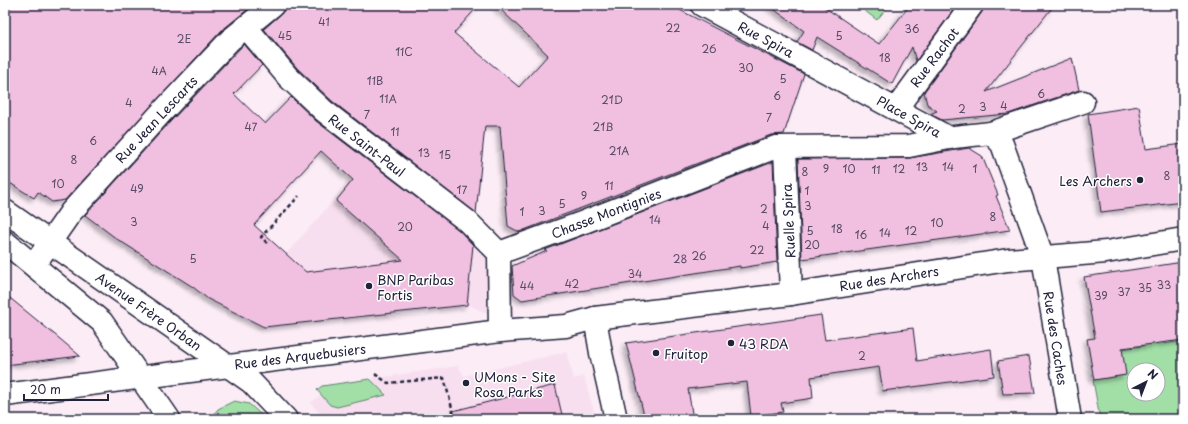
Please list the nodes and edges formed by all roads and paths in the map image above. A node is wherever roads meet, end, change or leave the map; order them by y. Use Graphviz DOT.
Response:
graph roads {
  1 [pos="273,5"];
  2 [pos="702,5"];
  3 [pos="972,5"];
  4 [pos="246,27"];
  5 [pos="809,63"];
  6 [pos="1083,102"];
  7 [pos="896,109"];
  8 [pos="991,133"];
  9 [pos="948,138"];
  10 [pos="785,148"];
  11 [pos="300,196"];
  12 [pos="5,211"];
  13 [pos="1183,239"];
  14 [pos="5,242"];
  15 [pos="50,242"];
  16 [pos="267,243"];
  17 [pos="499,253"];
  18 [pos="1043,258"];
  19 [pos="34,264"];
  20 [pos="791,294"];
  21 [pos="595,318"];
  22 [pos="500,331"];
  23 [pos="227,366"];
  24 [pos="376,374"];
  25 [pos="141,378"];
  26 [pos="5,395"];
  27 [pos="169,419"];
  28 [pos="286,419"];
  29 [pos="455,419"];
  30 [pos="616,419"];
  31 [pos="1070,419"];
  1 -- 4 [label="street, Rue Jean Lescarts"];
  2 -- 5 [label="street, Rue Spira"];
  3 -- 7 [label="street, Rue Rachot"];
  4 -- 15 [label="street, Rue Jean Lescarts"];
  4 -- 17 [label="street, Rue Saint-Paul"];
  5 -- 7 [label="street, Place Spira"];
  6 -- 8 [label="street"];
  7 -- 9 [label="street, Place Spira"];
  8 -- 9 [label="street"];
  8 -- 18 [label="street, Rue des Caches"];
  9 -- 10 [label="street, Place Spira"];
  10 -- 17 [label="street, Chasse Montignies"];
  10 -- 20 [label="street, Ruelle Spira"];
  11 -- 16 [label="path"];
  12 -- 15 [label="street, Avenue Frère Orban"];
  13 -- 18 [label="street, Rue des Archers"];
  14 -- 19 [label="street"];
  15 -- 19 [label="street, Rue Jean Lescarts"];
  15 -- 23 [label="street, Avenue Frère Orban"];
  17 -- 22 [label="street"];
  18 -- 20 [label="street, Rue des Archers"];
  18 -- 31 [label="street, Rue des Caches"];
  19 -- 25 [label="street"];
  20 -- 21 [label="street, Rue des Archers"];
  21 -- 22 [label="street, Rue des Arquebusiers"];
  21 -- 30 [label="street"];
  22 -- 23 [label="street, Rue des Arquebusiers"];
  23 -- 25 [label="street, Rue des Arquebusiers"];
  23 -- 28 [label="street, Avenue Frère Orban"];
  24 -- 29 [label="path"];
  25 -- 26 [label="street, Rue des Arquebusiers"];
  25 -- 27 [label="street"];
}
